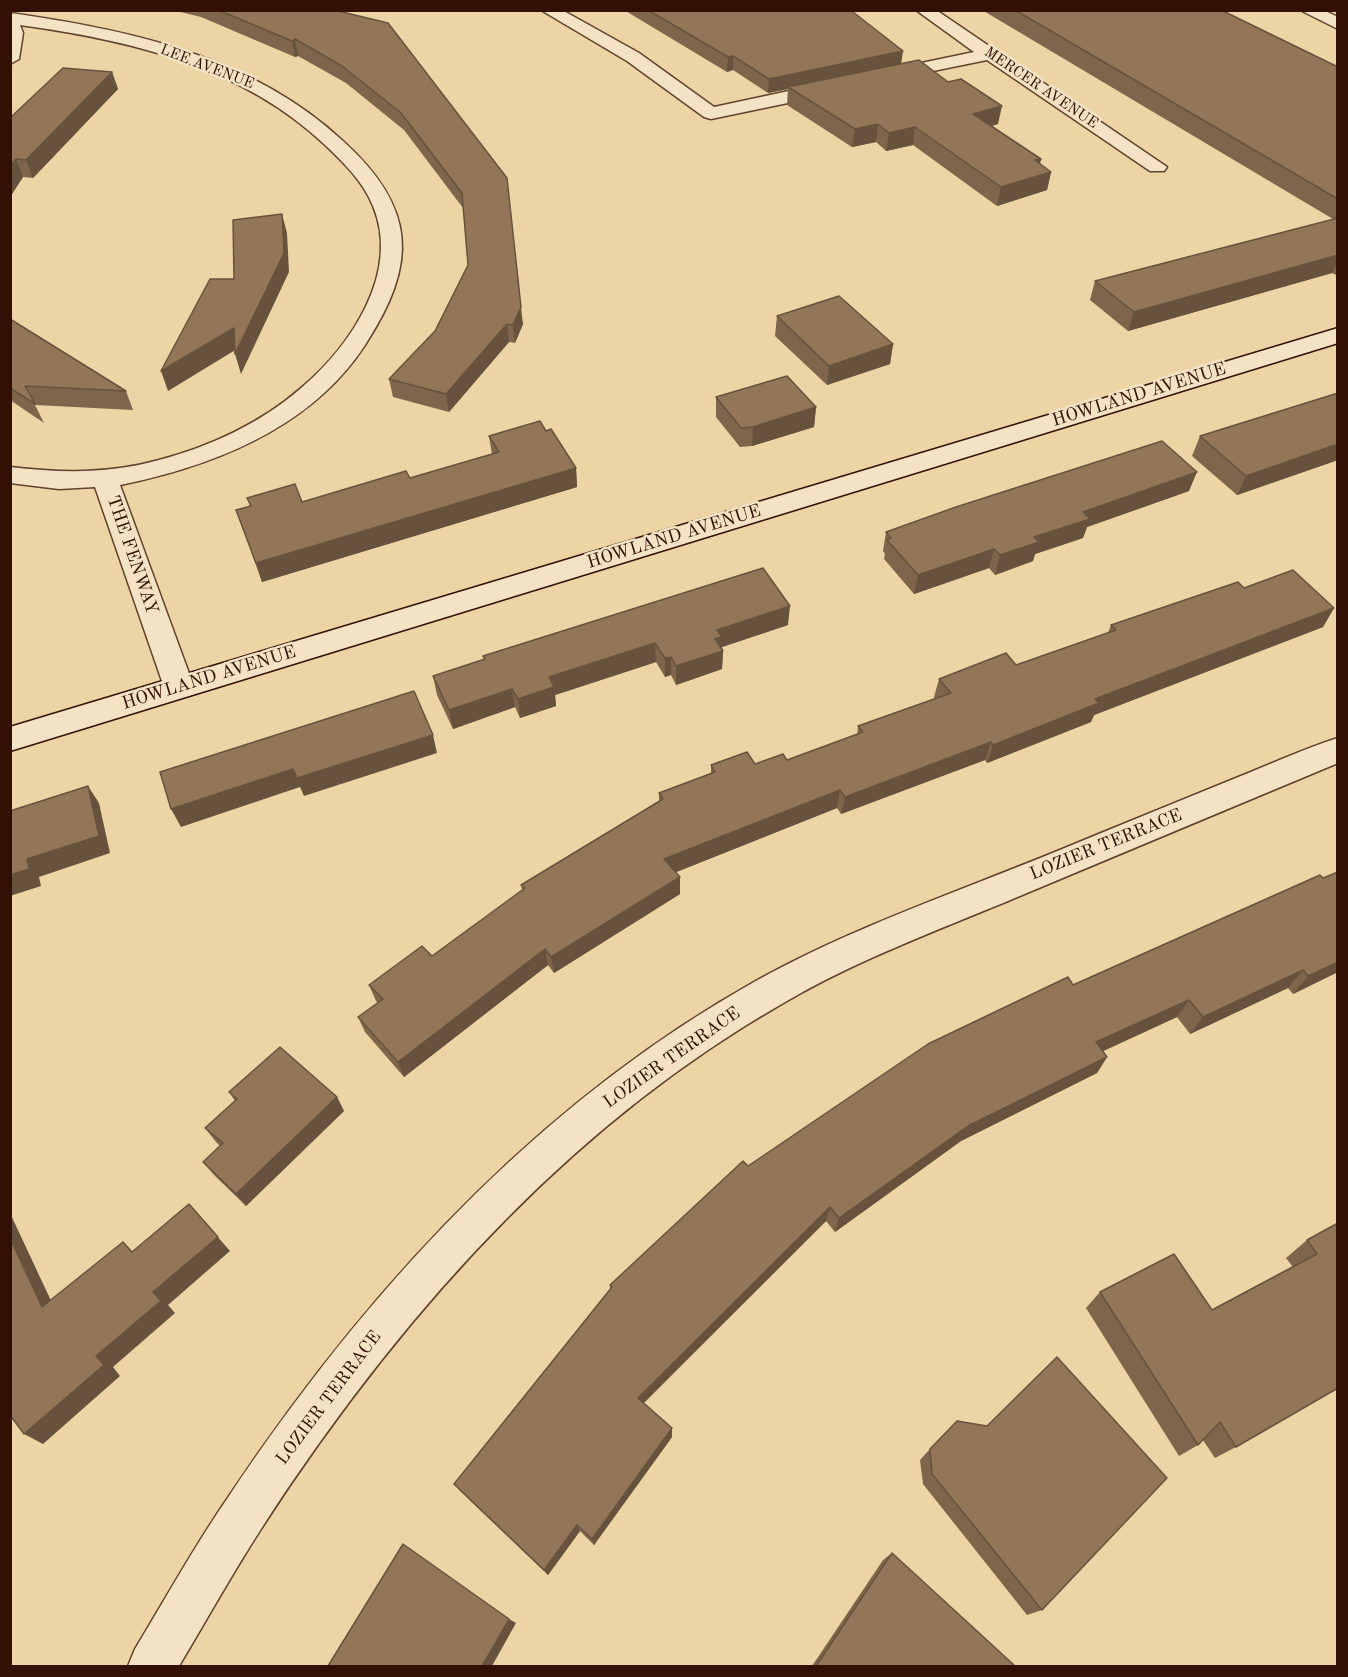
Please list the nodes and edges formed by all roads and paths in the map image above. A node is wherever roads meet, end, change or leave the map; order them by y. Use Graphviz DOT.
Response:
graph roads {
  1 [pos="549,10"];
  2 [pos="924,10"];
  3 [pos="1308,10"];
  4 [pos="10,20"];
  5 [pos="1338,24"];
  6 [pos="991,54"];
  7 [pos="10,59"];
  8 [pos="1157,167"];
  9 [pos="1338,335"];
  10 [pos="10,475"];
  11 [pos="105,479"];
  12 [pos="178,687"];
  13 [pos="10,739"];
  14 [pos="1338,750"];
  15 [pos="152,1666"];
  1 -- 6 [label="street"];
  2 -- 6 [label="street, MERCER AVENUE"];
  3 -- 5 [label="street"];
  4 -- 7 [label="street"];
  4 -- 11 [label="street, LEE AVENUE"];
  6 -- 8 [label="street, MERCER AVENUE"];
  9 -- 12 [label="street, HOWLAND AVENUE"];
  10 -- 11 [label="street, THE FENWAY"];
  11 -- 12 [label="street, THE FENWAY"];
  12 -- 13 [label="street, HOWLAND AVENUE"];
  14 -- 15 [label="street, LOZIER TERRACE"];
}
